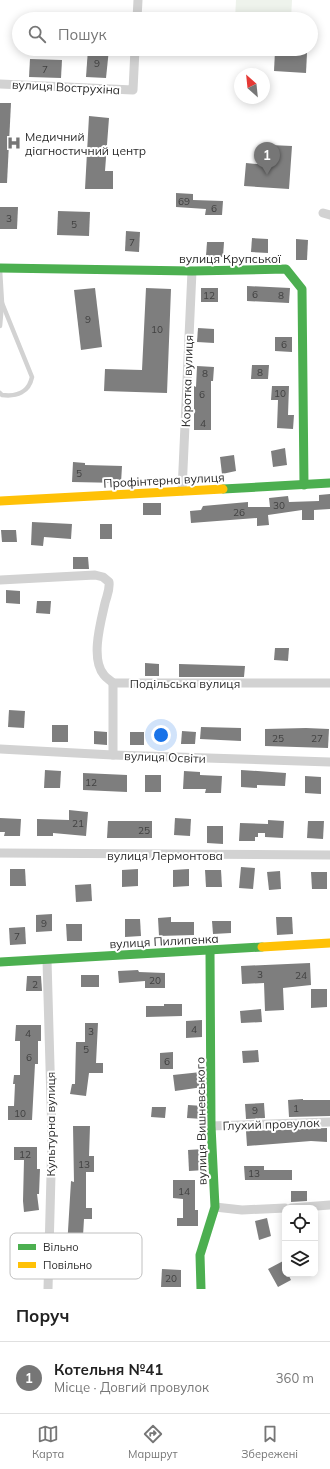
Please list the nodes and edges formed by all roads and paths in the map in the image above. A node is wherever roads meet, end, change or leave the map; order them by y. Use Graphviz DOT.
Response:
graph roads {
  1 [pos="138,0"];
  2 [pos="137,12"];
  3 [pos="135,56"];
  4 [pos="0,84"];
  5 [pos="0,268"];
  6 [pos="192,271"];
  7 [pos="2,303"];
  8 [pos="0,326"];
  9 [pos="0,393"];
  10 [pos="330,483"];
  11 [pos="304,485"];
  12 [pos="182,491"];
  13 [pos="0,501"];
  14 [pos="0,580"];
  15 [pos="113,683"];
  16 [pos="330,683"];
  17 [pos="0,749"];
  18 [pos="113,755"];
  19 [pos="330,762"];
  20 [pos="0,853"];
  21 [pos="330,855"];
  22 [pos="330,943"];
  23 [pos="210,951"];
  24 [pos="47,960"];
  25 [pos="0,962"];
  26 [pos="330,1122"];
  27 [pos="211,1126"];
  28 [pos="330,1205"];
  29 [pos="318,1206"];
  30 [pos="215,1207"];
  31 [pos="282,1208"];
  32 [pos="49,1233"];
  33 [pos="48,1279"];
  34 [pos="48,1289"];
  35 [pos="201,1289"];
  1 -- 2 [label="street"];
  3 -- 4 [label="street, вулиця Вострухіна"];
  5 -- 6 [label="street, вулиця Крупської"];
  5 -- 7 [label="lane"];
  6 -- 11 [label="street, вулиця Крупської"];
  6 -- 12 [label="street, Коротка вулиця"];
  7 -- 8 [label="lane"];
  7 -- 9 [label="lane"];
  10 -- 11 [label="street, Профінтерна вулиця"];
  11 -- 12 [label="street, Профінтерна вулиця"];
  12 -- 13 [label="street, Профінтерна вулиця"];
  14 -- 15 [label="street"];
  15 -- 16 [label="street, Подільська вулиця"];
  15 -- 18 [label="street, Подільська вулиця"];
  17 -- 18 [label="street, вулиця Освіти"];
  18 -- 19 [label="street, вулиця Освіти"];
  20 -- 21 [label="street, вулиця Лермонтова"];
  22 -- 23 [label="street, вулиця Пилипенка"];
  23 -- 24 [label="street, вулиця Пилипенка"];
  23 -- 27 [label="street, вулиця Вишневського"];
  24 -- 25 [label="street, вулиця Пилипенка"];
  24 -- 32 [label="street, Культурна вулиця"];
  26 -- 27 [label="street, Глухий провулок"];
  27 -- 30 [label="street, вулиця Вишневського"];
  28 -- 29 [label="street"];
  30 -- 31 [label="street"];
  30 -- 35 [label="street, вулиця Вишневського"];
  33 -- 34 [label="street, Культурна вулиця"];
}
